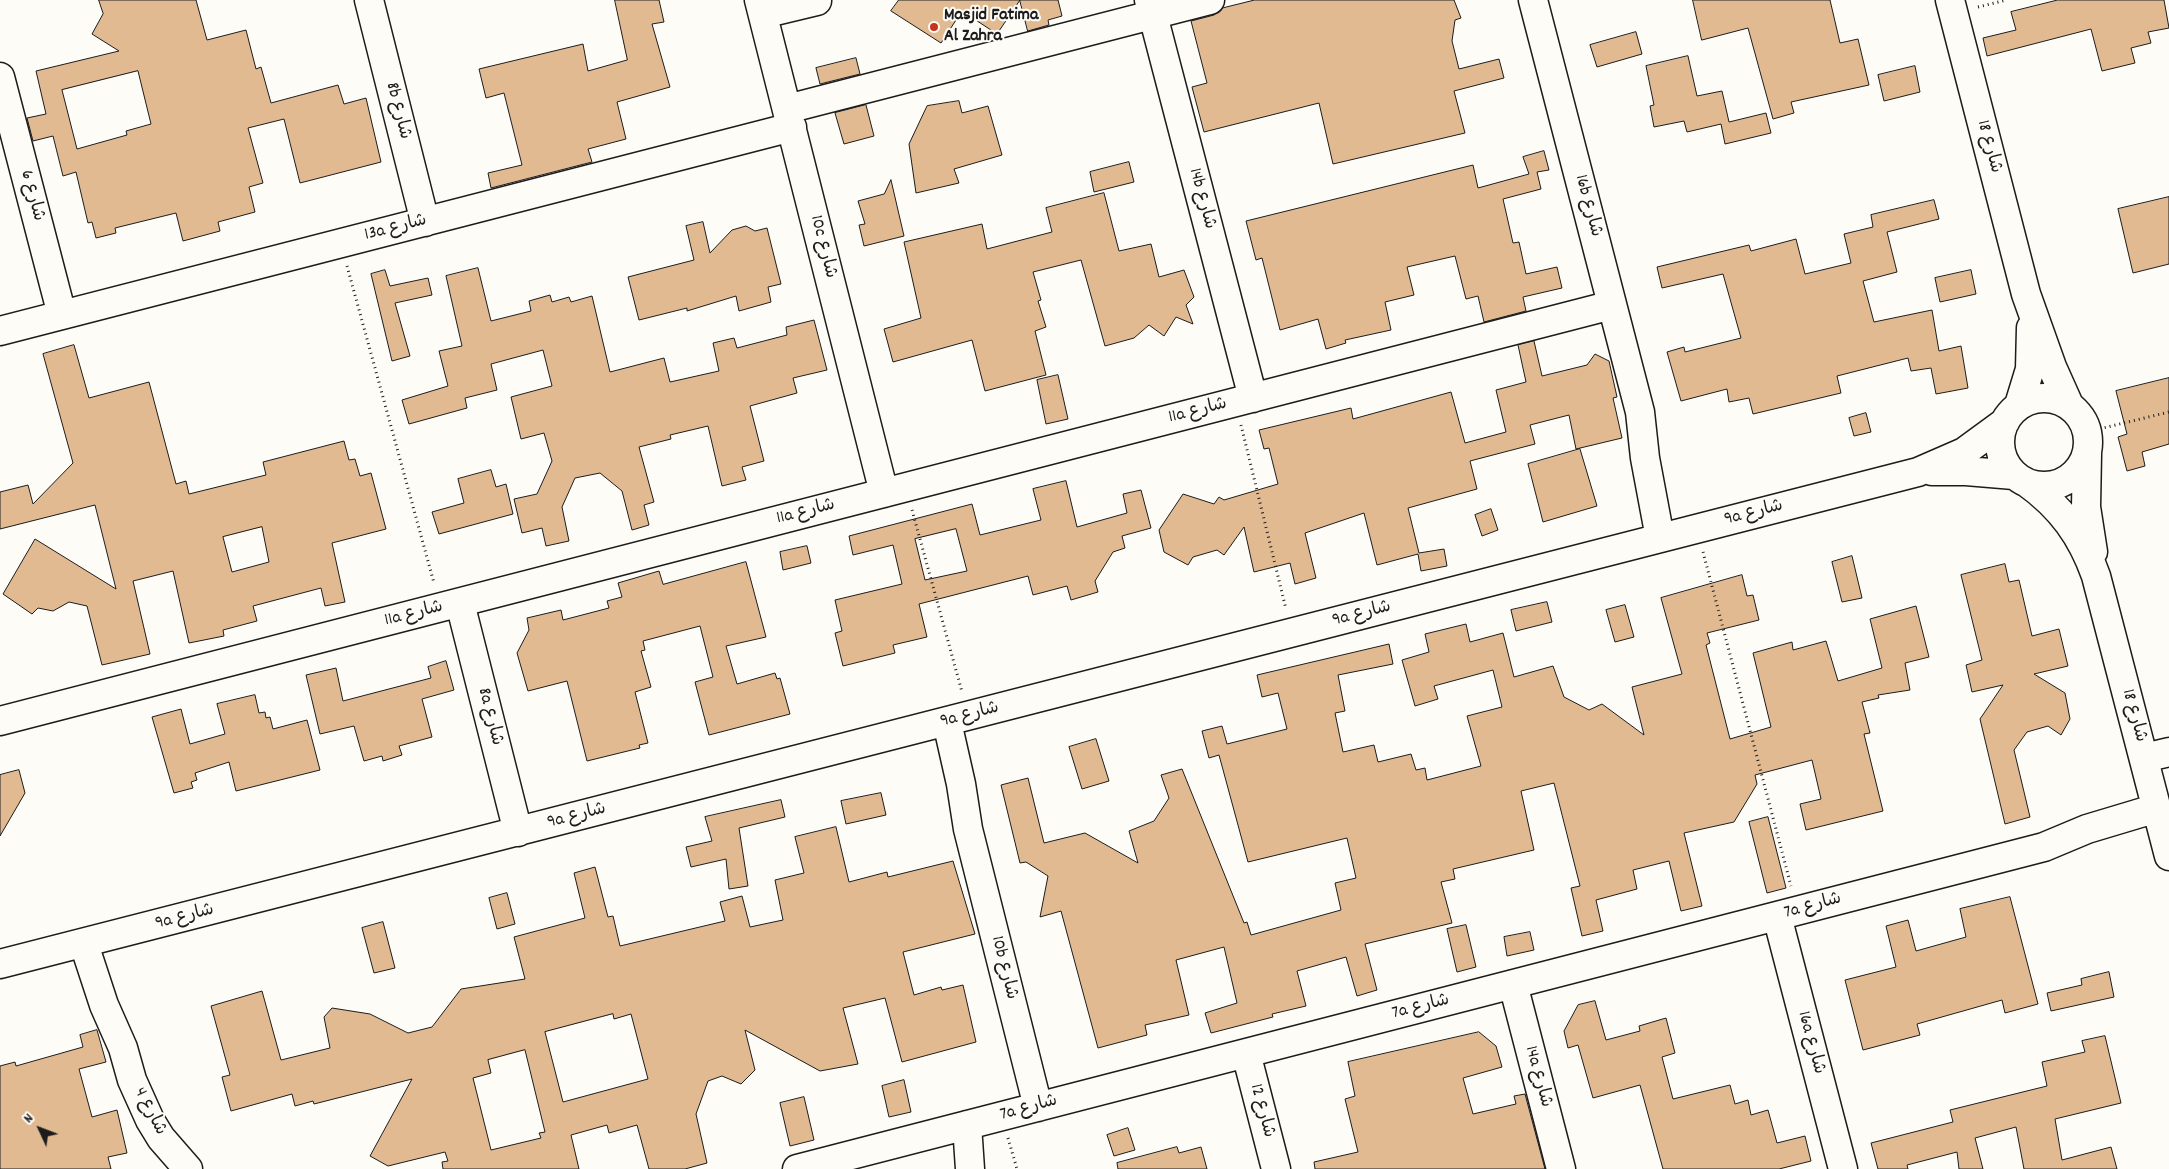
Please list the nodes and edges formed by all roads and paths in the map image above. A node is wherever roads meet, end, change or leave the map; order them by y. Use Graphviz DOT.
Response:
graph roads {
  1 [pos="369,0"];
  2 [pos="1210,0"];
  3 [pos="1533,0"];
  4 [pos="1950,0"];
  5 [pos="817,1"];
  6 [pos="761,7"];
  7 [pos="1151,7"];
  8 [pos="0,77"];
  9 [pos="789,118"];
  10 [pos="425,222"];
  11 [pos="341,243"];
  12 [pos="2026,294"];
  13 [pos="1612,306"];
  14 [pos="62,315"];
  15 [pos="0,331"];
  16 [pos="1244,400"];
  17 [pos="2069,405"];
  18 [pos="2169,412"];
  19 [pos="2012,414"];
  20 [pos="2087,441"];
  21 [pos="1918,472"];
  22 [pos="2020,478"];
  23 [pos="895,490"];
  24 [pos="1679,534"];
  25 [pos="2096,576"];
  26 [pos="451,605"];
  27 [pos="1292,633"];
  28 [pos="0,721"];
  29 [pos="948,722"];
  30 [pos="2156,755"];
  31 [pos="2159,818"];
  32 [pos="518,832"];
  33 [pos="2169,856"];
  34 [pos="1787,914"];
  35 [pos="93,941"];
  36 [pos="7,966"];
  37 [pos="1513,984"];
  38 [pos="1246,1053"];
  39 [pos="1038,1107"];
  40 [pos="1002,1116"];
  41 [pos="967,1125"];
  42 [pos="188,1169"];
  43 [pos="797,1169"];
  44 [pos="970,1169"];
  45 [pos="1017,1169"];
  46 [pos="1276,1169"];
  47 [pos="1561,1169"];
  48 [pos="1843,1169"];
  1 -- 10 [label="street, 8b شارع"];
  2 -- 7 [label="street, 13a شارع"];
  3 -- 13 [label="street, 16b شارع"];
  4 -- 12 [label="street, شارع 18"];
  5 -- 6 [label="street"];
  6 -- 9 [label="street, 10c شارع"];
  7 -- 9 [label="street, 13a شارع"];
  7 -- 16 [label="street, 14b شارع"];
  8 -- 14 [label="street, شارع 6"];
  9 -- 10 [label="street, 13a شارع"];
  9 -- 23 [label="street, 10c شارع"];
  10 -- 11 [label="street, 13a شارع"];
  11 -- 14 [label="street, 13a شارع"];
  11 -- 26 [label="path"];
  12 -- 17 [label="street, شارع 18"];
  12 -- 19 [label="street, شارع 18"];
  13 -- 16 [label="street, 11a شارع"];
  13 -- 24 [label="street, 16b شارع"];
  14 -- 15 [label="street, 13a شارع"];
  16 -- 23 [label="street, 11a شارع"];
  16 -- 27 [label="path"];
  17 -- 19 [label="street"];
  17 -- 20 [label="street"];
  18 -- 20 [label="path"];
  19 -- 21 [label="street, 9a شارع"];
  19 -- 22 [label="street"];
  20 -- 22 [label="street"];
  20 -- 25 [label="street, شارع 18"];
  21 -- 22 [label="street, 9a شارع"];
  21 -- 24 [label="street, 9a شارع"];
  22 -- 25 [label="street, شارع 18"];
  23 -- 26 [label="street, 11a شارع"];
  23 -- 29 [label="path"];
  24 -- 27 [label="street, 9a شارع"];
  24 -- 34 [label="path"];
  25 -- 30 [label="street, شارع 18"];
  26 -- 28 [label="street, 11a شارع"];
  26 -- 32 [label="street, 8a شارع"];
  27 -- 29 [label="street, 9a شارع"];
  29 -- 32 [label="street, 9a شارع"];
  29 -- 39 [label="street, 10b شارع"];
  30 -- 31 [label="street, شارع 18"];
  31 -- 33 [label="street, شارع 18"];
  31 -- 34 [label="street, 7a شارع"];
  32 -- 35 [label="street, 9a شارع"];
  34 -- 37 [label="street, 7a شارع"];
  34 -- 48 [label="street, 16a شارع"];
  35 -- 36 [label="street, 9a شارع"];
  35 -- 42 [label="street, شارع 4"];
  37 -- 38 [label="street, 7a شارع"];
  37 -- 47 [label="street, 14a شارع"];
  38 -- 39 [label="street, 7a شارع"];
  38 -- 46 [label="street, شارع 12"];
  39 -- 40 [label="street, 7a شارع"];
  40 -- 41 [label="street, 7a شارع"];
  40 -- 45 [label="path"];
  41 -- 43 [label="street, 7a شارع"];
  41 -- 44 [label="street"];
}
